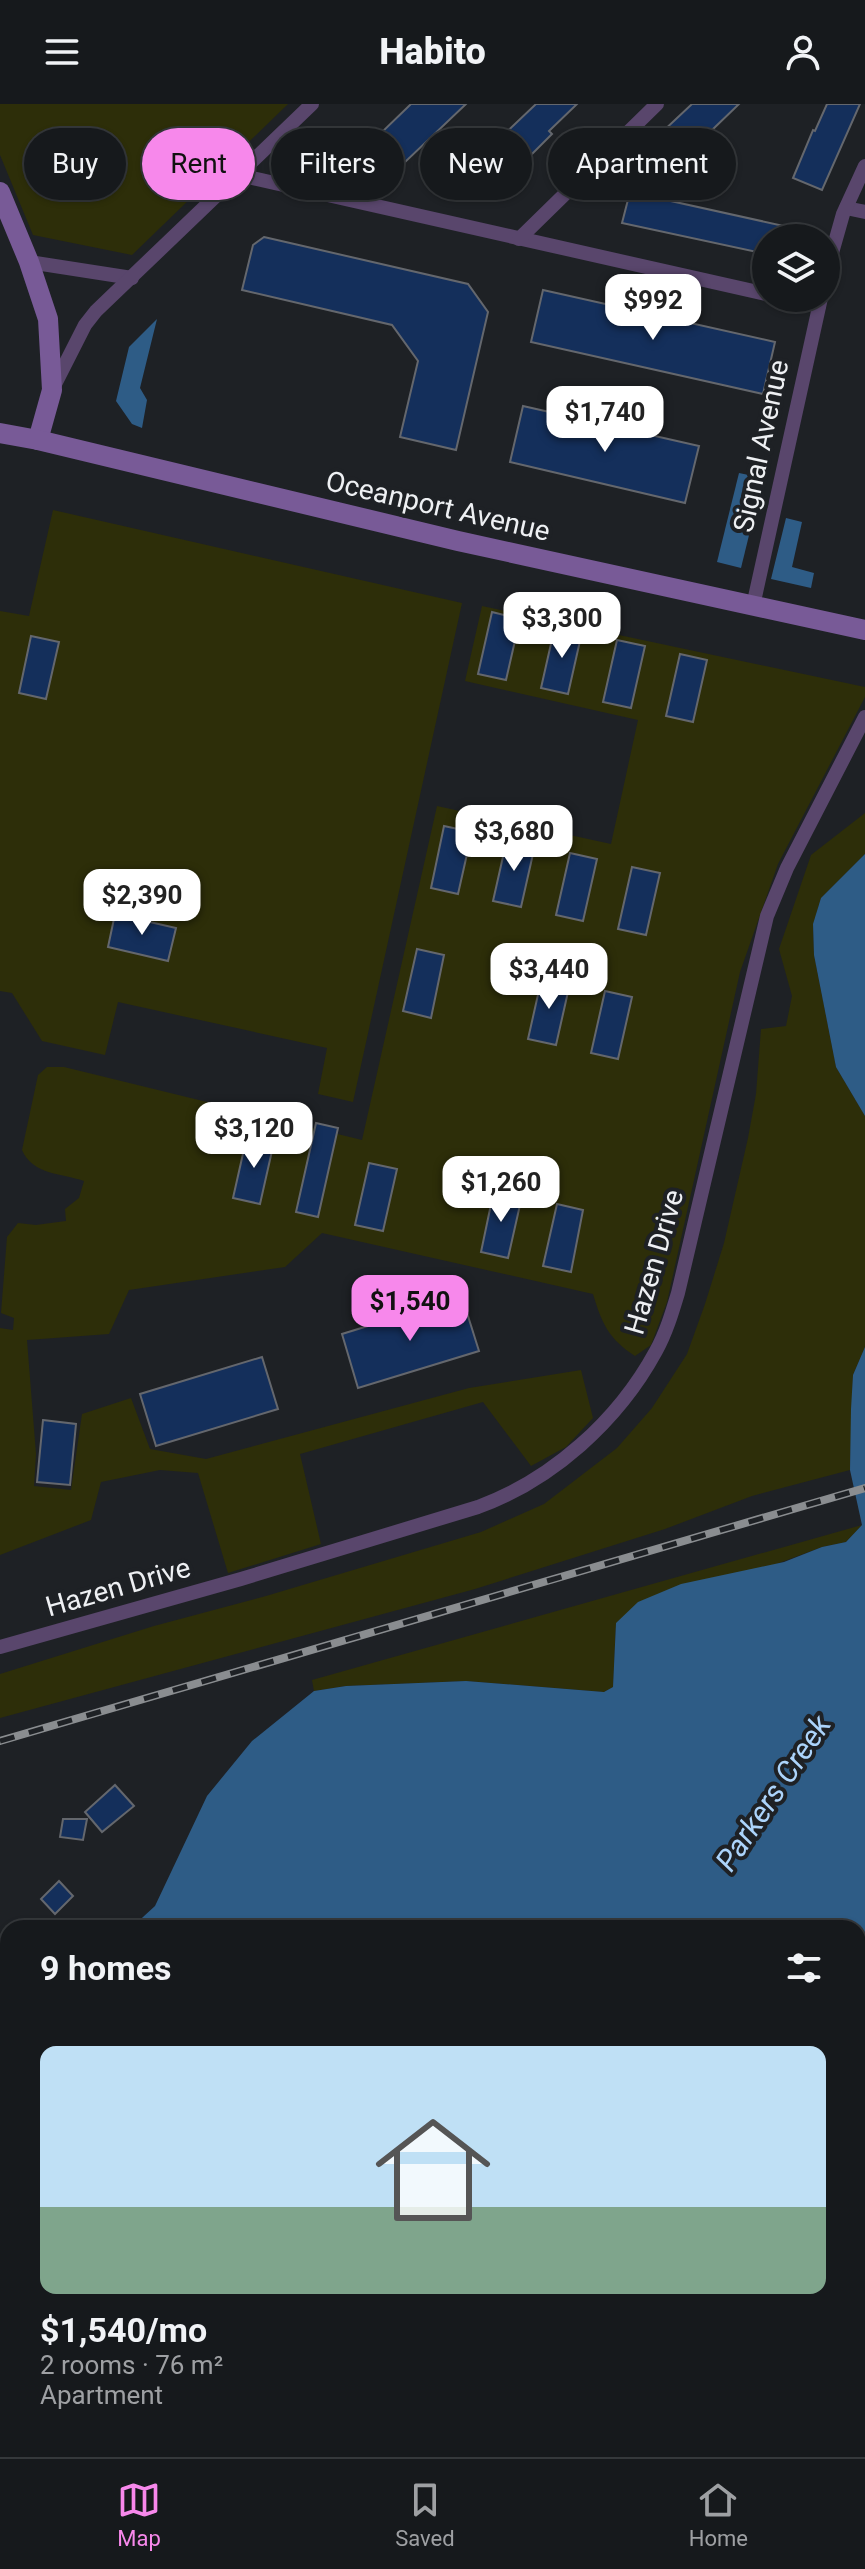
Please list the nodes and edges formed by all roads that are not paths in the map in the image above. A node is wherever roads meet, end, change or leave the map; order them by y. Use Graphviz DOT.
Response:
graph roads {
  1 [pos="312,104"];
  2 [pos="657,104"];
  3 [pos="255,159"];
  4 [pos="865,166"];
  5 [pos="255,179"];
  6 [pos="0,192"];
  7 [pos="213,200"];
  8 [pos="846,208"];
  9 [pos="865,212"];
  10 [pos="840,228"];
  11 [pos="519,239"];
  12 [pos="29,262"];
  13 [pos="132,278"];
  14 [pos="752,291"];
  15 [pos="818,312"];
  16 [pos="52,390"];
  17 [pos="0,433"];
  18 [pos="38,440"];
  19 [pos="753,606"];
  20 [pos="865,630"];
  21 [pos="865,717"];
  22 [pos="0,1647"];
  1 -- 3 [label="street"];
  2 -- 11 [label="street"];
  4 -- 8 [label="street"];
  5 -- 11 [label="street"];
  6 -- 12 [label="main road"];
  7 -- 13 [label="street"];
  8 -- 9 [label="street"];
  8 -- 10 [label="street"];
  11 -- 14 [label="street"];
  12 -- 13 [label="street"];
  12 -- 16 [label="main road"];
  13 -- 16 [label="street"];
  15 -- 19 [label="street, Signal Avenue"];
  16 -- 18 [label="main road"];
  17 -- 18 [label="main road, Oceanport Avenue"];
  18 -- 19 [label="main road, Oceanport Avenue"];
  19 -- 20 [label="main road, Oceanport Avenue"];
  21 -- 22 [label="street, Hazen Drive"];
}
